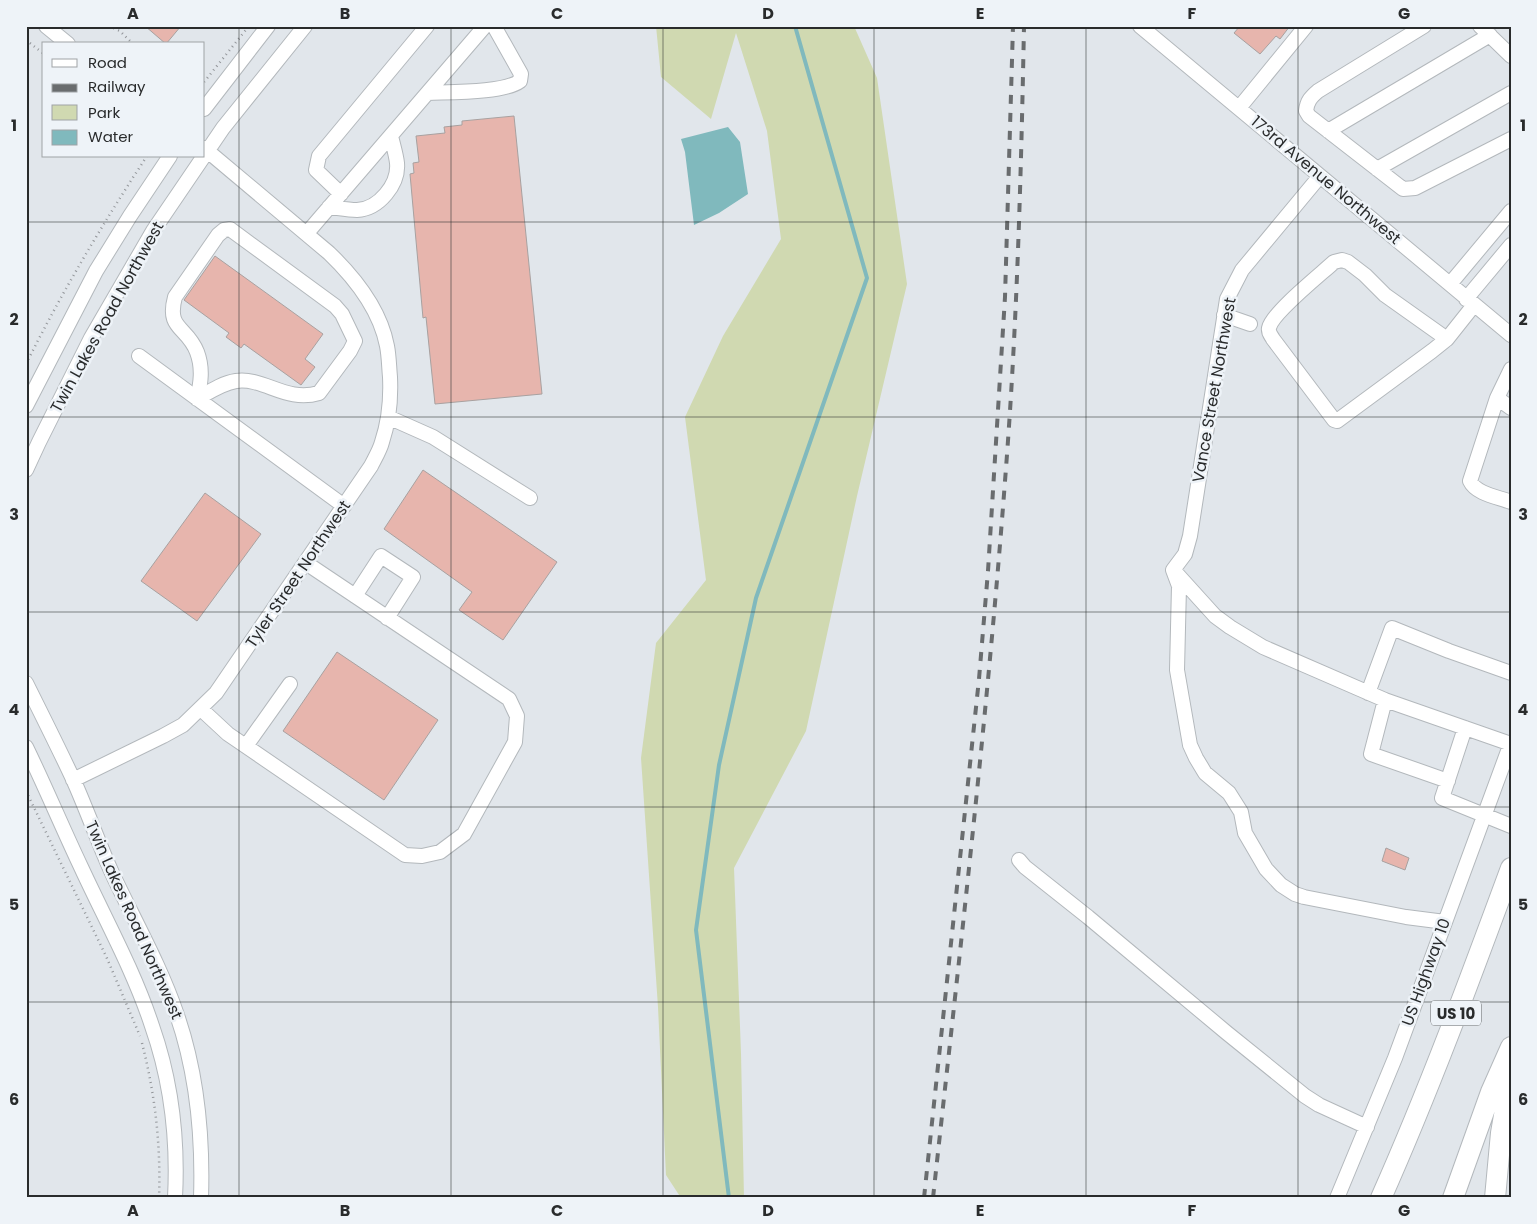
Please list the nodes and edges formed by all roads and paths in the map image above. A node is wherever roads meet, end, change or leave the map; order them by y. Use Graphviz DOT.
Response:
graph roads {
  1 [pos="46,26"];
  2 [pos="109,26"];
  3 [pos="249,26"];
  4 [pos="268,26"];
  5 [pos="305,26"];
  6 [pos="427,26"];
  7 [pos="485,26"];
  8 [pos="494,26"];
  9 [pos="1140,26"];
  10 [pos="1306,26"];
  11 [pos="1424,26"];
  12 [pos="1485,31"];
  13 [pos="26,40"];
  14 [pos="66,42"];
  15 [pos="131,42"];
  16 [pos="42,52"];
  17 [pos="1511,56"];
  18 [pos="205,81"];
  19 [pos="428,93"];
  20 [pos="1511,93"];
  21 [pos="205,108"];
  22 [pos="1239,108"];
  23 [pos="1328,130"];
  24 [pos="391,136"];
  25 [pos="1511,139"];
  26 [pos="206,149"];
  27 [pos="147,158"];
  28 [pos="169,158"];
  29 [pos="200,158"];
  30 [pos="1377,169"];
  31 [pos="1320,176"];
  32 [pos="341,194"];
  33 [pos="329,207"];
  34 [pos="1511,211"];
  35 [pos="307,233"];
  36 [pos="1511,244"];
  37 [pos="1450,284"];
  38 [pos="1470,302"];
  39 [pos="1224,315"];
  40 [pos="1260,329"];
  41 [pos="1511,335"];
  42 [pos="1447,339"];
  43 [pos="139,356"];
  44 [pos="26,364"];
  45 [pos="1511,369"];
  46 [pos="1498,398"];
  47 [pos="198,399"];
  48 [pos="26,406"];
  49 [pos="1511,408"];
  50 [pos="388,417"];
  51 [pos="32,439"];
  52 [pos="26,470"];
  53 [pos="530,498"];
  54 [pos="1511,502"];
  55 [pos="344,506"];
  56 [pos="306,563"];
  57 [pos="1173,570"];
  58 [pos="355,596"];
  59 [pos="387,618"];
  60 [pos="1511,673"];
  61 [pos="26,683"];
  62 [pos="290,684"];
  63 [pos="1368,693"];
  64 [pos="1385,700"];
  65 [pos="201,709"];
  66 [pos="1465,728"];
  67 [pos="1511,744"];
  68 [pos="26,746"];
  69 [pos="246,746"];
  70 [pos="73,780"];
  71 [pos="1448,781"];
  72 [pos="26,791"];
  73 [pos="1484,816"];
  74 [pos="1511,826"];
  75 [pos="1019,860"];
  76 [pos="1511,868"];
  77 [pos="1445,922"];
  78 [pos="1511,1047"];
  79 [pos="1511,1075"];
  80 [pos="1367,1127"];
  81 [pos="1398,1158"];
  82 [pos="159,1198"];
  83 [pos="175,1198"];
  84 [pos="202,1198"];
  85 [pos="1337,1198"];
  86 [pos="1381,1198"];
  87 [pos="1386,1198"];
  88 [pos="1453,1198"];
  89 [pos="1495,1198"];
  1 -- 14 [label="street"];
  2 -- 15 [label="path"];
  3 -- 18 [label="path"];
  4 -- 21 [label="street"];
  5 -- 26 [label="street, Twin Lakes Road Northwest"];
  6 -- 32 [label="street"];
  7 -- 19 [label="street"];
  8 -- 19 [label="street"];
  9 -- 22 [label="street, 173rd Avenue Northwest"];
  10 -- 22 [label="street"];
  11 -- 23 [label="street"];
  12 -- 17 [label="street"];
  12 -- 23 [label="street"];
  13 -- 16 [label="path"];
  19 -- 24 [label="street"];
  20 -- 30 [label="street"];
  22 -- 31 [label="street, 173rd Avenue Northwest"];
  23 -- 30 [label="street"];
  24 -- 32 [label="street"];
  24 -- 33 [label="street"];
  25 -- 30 [label="street"];
  26 -- 35 [label="street, Tyler Street Northwest"];
  27 -- 44 [label="path"];
  28 -- 48 [label="street, Twin Lakes Road Northwest"];
  29 -- 51 [label="street, Twin Lakes Road Northwest"];
  31 -- 37 [label="street, 173rd Avenue Northwest"];
  31 -- 39 [label="street, Vance Street Northwest"];
  32 -- 33 [label="street"];
  33 -- 35 [label="street"];
  34 -- 37 [label="street"];
  35 -- 50 [label="street, Tyler Street Northwest"];
  36 -- 38 [label="street"];
  37 -- 38 [label="street, 173rd Avenue Northwest"];
  38 -- 41 [label="street, 173rd Avenue Northwest"];
  38 -- 42 [label="street"];
  39 -- 40 [label="street"];
  39 -- 57 [label="street, Vance Street Northwest"];
  40 -- 42 [label="street"];
  40 -- 42 [label="street"];
  43 -- 47 [label="street"];
  45 -- 46 [label="street"];
  46 -- 49 [label="street"];
  46 -- 54 [label="street"];
  47 -- 47 [label="street"];
  47 -- 55 [label="street"];
  50 -- 53 [label="street"];
  50 -- 55 [label="street, Tyler Street Northwest"];
  51 -- 52 [label="street, Twin Lakes Road Northwest"];
  55 -- 56 [label="street, Tyler Street Northwest"];
  56 -- 58 [label="street"];
  56 -- 65 [label="street, Tyler Street Northwest"];
  57 -- 63 [label="street"];
  57 -- 77 [label="street"];
  58 -- 59 [label="street"];
  58 -- 59 [label="street"];
  59 -- 69 [label="street"];
  60 -- 63 [label="street"];
  61 -- 70 [label="street, Twin Lakes Road Northwest"];
  62 -- 69 [label="street"];
  63 -- 64 [label="street"];
  64 -- 66 [label="street"];
  64 -- 71 [label="street"];
  65 -- 69 [label="street"];
  65 -- 70 [label="street, Tyler Street Northwest"];
  66 -- 67 [label="street"];
  66 -- 71 [label="street"];
  67 -- 73 [label="street, US Highway 10"];
  68 -- 83 [label="street, Twin Lakes Road Northwest"];
  70 -- 84 [label="street, Twin Lakes Road Northwest"];
  71 -- 73 [label="street"];
  72 -- 82 [label="path"];
  73 -- 74 [label="street"];
  73 -- 77 [label="street, US Highway 10"];
  75 -- 80 [label="street"];
  76 -- 81 [label="highway, US 10"];
  77 -- 80 [label="street, US Highway 10"];
  78 -- 88 [label="highway"];
  79 -- 89 [label="highway"];
  80 -- 85 [label="street, US Highway 10"];
  81 -- 86 [label="highway"];
  81 -- 87 [label="highway, US 10"];
}
